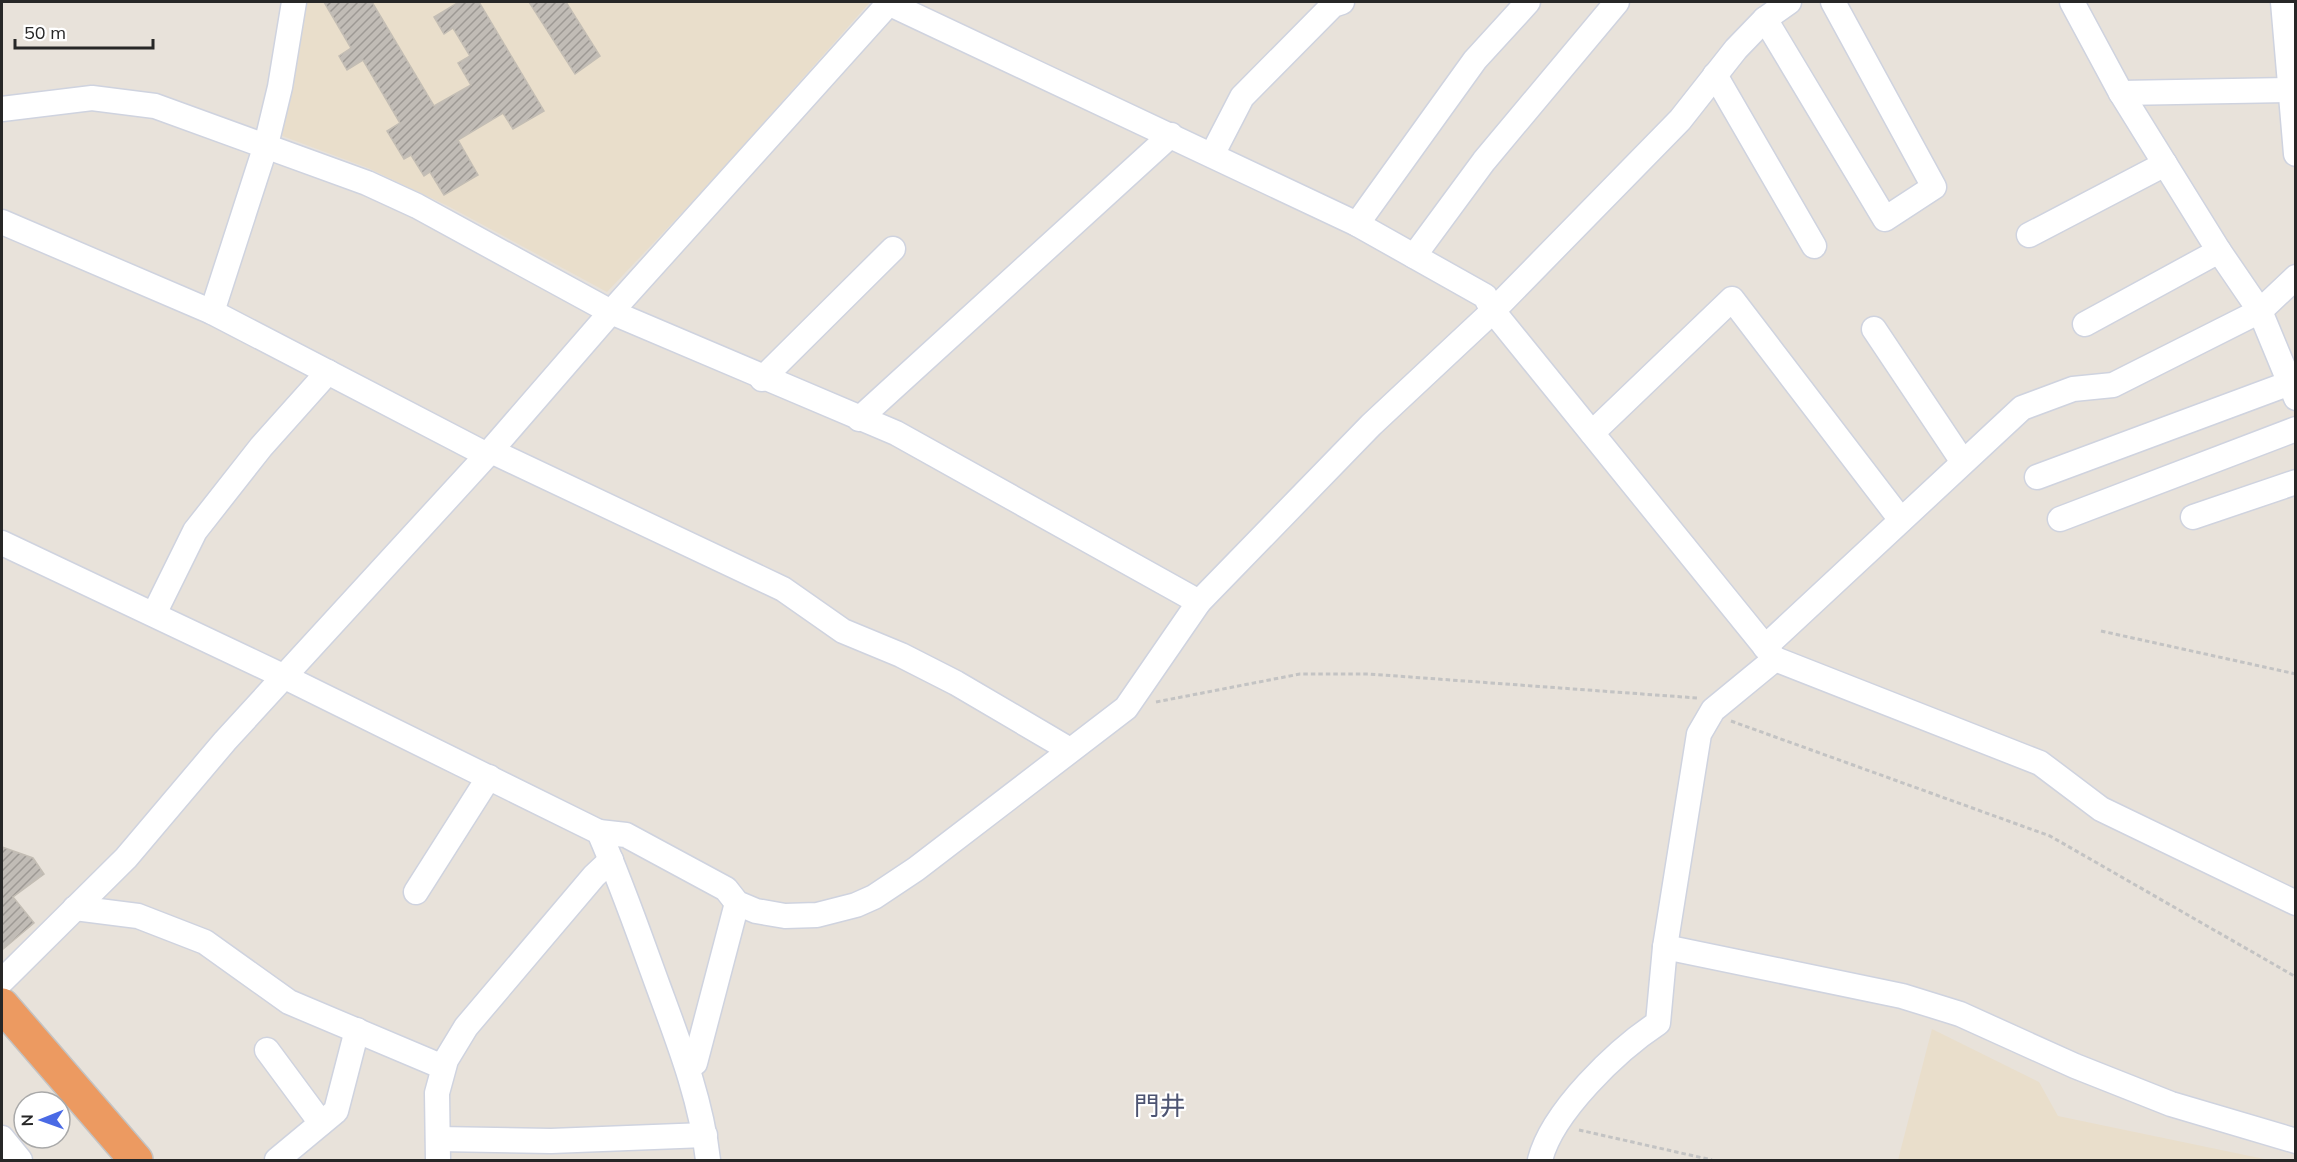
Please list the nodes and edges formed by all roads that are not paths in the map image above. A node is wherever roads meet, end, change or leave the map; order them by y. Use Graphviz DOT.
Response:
graph roads {
  1 [pos="294,2"];
  2 [pos="889,2"];
  3 [pos="1342,2"];
  4 [pos="1528,2"];
  5 [pos="1617,2"];
  6 [pos="1789,2"];
  7 [pos="1833,2"];
  8 [pos="2072,2"];
  9 [pos="2283,2"];
  10 [pos="1765,19"];
  11 [pos="1715,75"];
  12 [pos="2289,90"];
  13 [pos="2121,93"];
  14 [pos="2,109"];
  15 [pos="1171,135"];
  16 [pos="266,144"];
  17 [pos="2295,154"];
  18 [pos="1212,155"];
  19 [pos="2165,164"];
  20 [pos="2,222"];
  21 [pos="1357,224"];
  22 [pos="2029,235"];
  23 [pos="1814,246"];
  24 [pos="892,249"];
  25 [pos="2219,251"];
  26 [pos="1414,256"];
  27 [pos="2295,277"];
  28 [pos="1493,311"];
  29 [pos="2260,311"];
  30 [pos="213,312"];
  31 [pos="611,312"];
  32 [pos="2085,324"];
  33 [pos="1874,329"];
  34 [pos="328,372"];
  35 [pos="762,379"];
  36 [pos="2293,391"];
  37 [pos="859,419"];
  38 [pos="2295,429"];
  39 [pos="1592,434"];
  40 [pos="489,453"];
  41 [pos="1963,462"];
  42 [pos="2037,477"];
  43 [pos="2295,482"];
  44 [pos="2193,517"];
  45 [pos="2060,519"];
  46 [pos="1901,520"];
  47 [pos="2,543"];
  48 [pos="1199,602"];
  49 [pos="154,614"];
  50 [pos="1770,653"];
  51 [pos="285,677"];
  52 [pos="1070,750"];
  53 [pos="489,777"];
  54 [pos="599,832"];
  55 [pos="611,860"];
  56 [pos="416,892"];
  57 [pos="737,903"];
  58 [pos="2295,903"];
  59 [pos="75,908"];
  60 [pos="1665,947"];
  61 [pos="2,981"];
  62 [pos="2,1005"];
  63 [pos="357,1030"];
  64 [pos="267,1050"];
  65 [pos="687,1066"];
  66 [pos="443,1067"];
  67 [pos="321,1123"];
  68 [pos="705,1135"];
  69 [pos="2,1138"];
  70 [pos="2295,1141"];
  71 [pos="438,1150"];
  72 [pos="20,1161"];
  73 [pos="136,1161"];
  74 [pos="277,1161"];
  75 [pos="708,1161"];
  76 [pos="1540,1161"];
  1 -- 16 [label="street"];
  2 -- 15 [label="street"];
  2 -- 31 [label="street"];
  3 -- 18 [label="street"];
  4 -- 21 [label="street"];
  5 -- 26 [label="street"];
  6 -- 10 [label="street"];
  7 -- 10 [label="street"];
  8 -- 13 [label="street"];
  9 -- 12 [label="street"];
  10 -- 11 [label="street"];
  11 -- 23 [label="street"];
  11 -- 28 [label="street"];
  12 -- 13 [label="street"];
  12 -- 17 [label="street"];
  13 -- 19 [label="street"];
  14 -- 16 [label="street"];
  15 -- 18 [label="street"];
  15 -- 37 [label="street"];
  16 -- 30 [label="street"];
  16 -- 31 [label="street"];
  18 -- 21 [label="street"];
  19 -- 22 [label="street"];
  19 -- 25 [label="street"];
  20 -- 30 [label="street"];
  21 -- 26 [label="street"];
  24 -- 35 [label="street"];
  25 -- 29 [label="street"];
  25 -- 32 [label="street"];
  26 -- 28 [label="street"];
  27 -- 29 [label="street"];
  28 -- 39 [label="street"];
  28 -- 48 [label="street"];
  29 -- 36 [label="street"];
  29 -- 41 [label="street"];
  30 -- 34 [label="street"];
  31 -- 35 [label="street"];
  31 -- 40 [label="street"];
  33 -- 41 [label="street"];
  34 -- 40 [label="street"];
  34 -- 49 [label="street"];
  35 -- 37 [label="street"];
  36 -- 42 [label="street"];
  37 -- 48 [label="street"];
  38 -- 45 [label="street"];
  39 -- 46 [label="street"];
  39 -- 50 [label="street"];
  40 -- 51 [label="street"];
  40 -- 52 [label="street"];
  41 -- 46 [label="street"];
  43 -- 44 [label="street"];
  46 -- 50 [label="street"];
  47 -- 49 [label="street"];
  48 -- 52 [label="street"];
  49 -- 51 [label="street"];
  50 -- 58 [label="street"];
  50 -- 60 [label="street"];
  51 -- 53 [label="street"];
  51 -- 59 [label="street"];
  52 -- 57 [label="street"];
  53 -- 54 [label="street"];
  53 -- 56 [label="street"];
  54 -- 55 [label="street"];
  54 -- 57 [label="street"];
  55 -- 65 [label="street"];
  55 -- 66 [label="street"];
  57 -- 65 [label="street"];
  59 -- 61 [label="street"];
  59 -- 63 [label="street"];
  60 -- 70 [label="street"];
  60 -- 76 [label="street"];
  62 -- 73 [label="highway"];
  63 -- 66 [label="street"];
  63 -- 67 [label="street"];
  64 -- 67 [label="street"];
  65 -- 68 [label="street"];
  66 -- 71 [label="street"];
  67 -- 74 [label="street"];
  68 -- 71 [label="street"];
  68 -- 75 [label="street"];
  69 -- 72 [label="street"];
}
